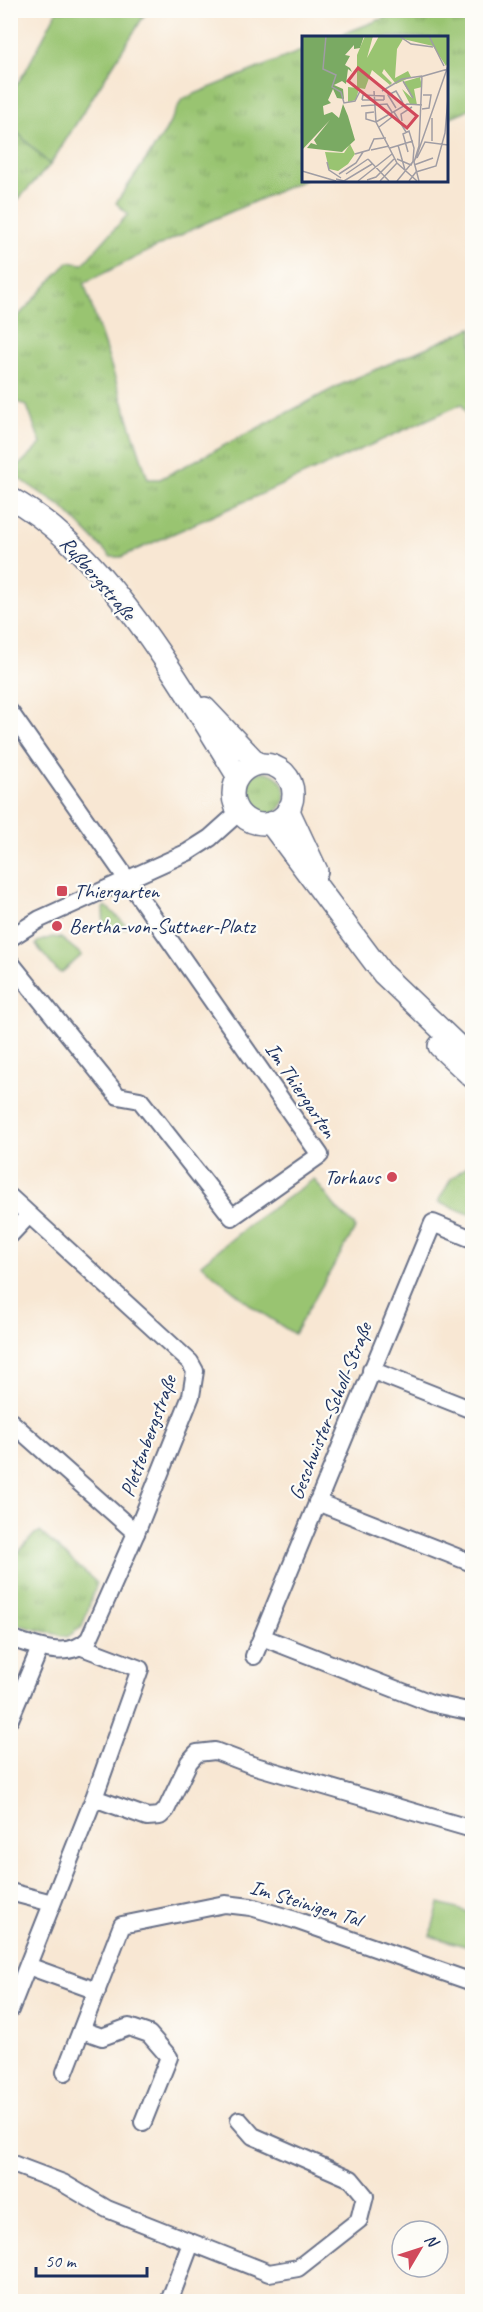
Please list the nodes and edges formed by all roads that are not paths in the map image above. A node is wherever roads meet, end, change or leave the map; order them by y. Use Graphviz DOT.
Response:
graph roads {
  1 [pos="10,498"];
  2 [pos="172,672"];
  3 [pos="10,712"];
  4 [pos="258,764"];
  5 [pos="238,777"];
  6 [pos="288,809"];
  7 [pos="239,812"];
  8 [pos="270,823"];
  9 [pos="128,880"];
  10 [pos="335,908"];
  11 [pos="10,938"];
  12 [pos="10,962"];
  13 [pos="396,988"];
  14 [pos="472,1059"];
  15 [pos="472,1077"];
  16 [pos="10,1197"];
  17 [pos="29,1215"];
  18 [pos="10,1235"];
  19 [pos="472,1239"];
  20 [pos="371,1370"];
  21 [pos="472,1410"];
  22 [pos="10,1421"];
  23 [pos="317,1502"];
  24 [pos="136,1533"];
  25 [pos="472,1563"];
  26 [pos="261,1637"];
  27 [pos="10,1638"];
  28 [pos="82,1647"];
  29 [pos="40,1648"];
  30 [pos="254,1656"];
  31 [pos="472,1712"];
  32 [pos="10,1719"];
  33 [pos="94,1798"];
  34 [pos="472,1829"];
  35 [pos="10,1892"];
  36 [pos="52,1903"];
  37 [pos="28,1966"];
  38 [pos="472,1982"];
  39 [pos="97,1991"];
  40 [pos="10,2010"];
  41 [pos="82,2030"];
  42 [pos="65,2072"];
  43 [pos="239,2121"];
  44 [pos="143,2122"];
  45 [pos="10,2163"];
  46 [pos="191,2243"];
  47 [pos="170,2299"];
  1 -- 2 [label="street, Rußbergstraße"];
  2 -- 4 [label="street, Rußbergstraße"];
  2 -- 5 [label="street, Rußbergstraße"];
  3 -- 9 [label="street, Im Thiergarten"];
  4 -- 5 [label="street"];
  4 -- 6 [label="street, Rußbergstraße"];
  5 -- 7 [label="street"];
  6 -- 8 [label="street"];
  6 -- 10 [label="street, Rußbergstraße"];
  7 -- 8 [label="street"];
  7 -- 9 [label="street"];
  8 -- 10 [label="street, Rußbergstraße"];
  9 -- 11 [label="street"];
  9 -- 12 [label="street, Im Thiergarten"];
  10 -- 13 [label="street, Rußbergstraße"];
  13 -- 14 [label="street, Rußbergstraße"];
  13 -- 15 [label="street, Rußbergstraße"];
  16 -- 17 [label="street, Plettenbergstraße"];
  17 -- 18 [label="street"];
  17 -- 24 [label="street, Plettenbergstraße"];
  19 -- 20 [label="street, Geschwister-Scholl-Straße"];
  20 -- 21 [label="street"];
  20 -- 23 [label="street, Geschwister-Scholl-Straße"];
  22 -- 24 [label="street"];
  23 -- 25 [label="street"];
  23 -- 26 [label="street, Geschwister-Scholl-Straße"];
  24 -- 28 [label="street, Plettenbergstraße"];
  26 -- 30 [label="street, Geschwister-Scholl-Straße"];
  26 -- 31 [label="street"];
  27 -- 29 [label="street"];
  28 -- 29 [label="street"];
  28 -- 33 [label="street"];
  29 -- 32 [label="street"];
  33 -- 34 [label="street"];
  33 -- 36 [label="street"];
  35 -- 36 [label="street"];
  36 -- 37 [label="street"];
  37 -- 39 [label="street"];
  37 -- 40 [label="street"];
  38 -- 39 [label="street, Im Steinigen Tal"];
  39 -- 41 [label="street, Im Steinigen Tal"];
  41 -- 42 [label="street, Im Steinigen Tal"];
  41 -- 44 [label="street"];
  43 -- 46 [label="street"];
  45 -- 46 [label="street"];
  46 -- 47 [label="street"];
}
